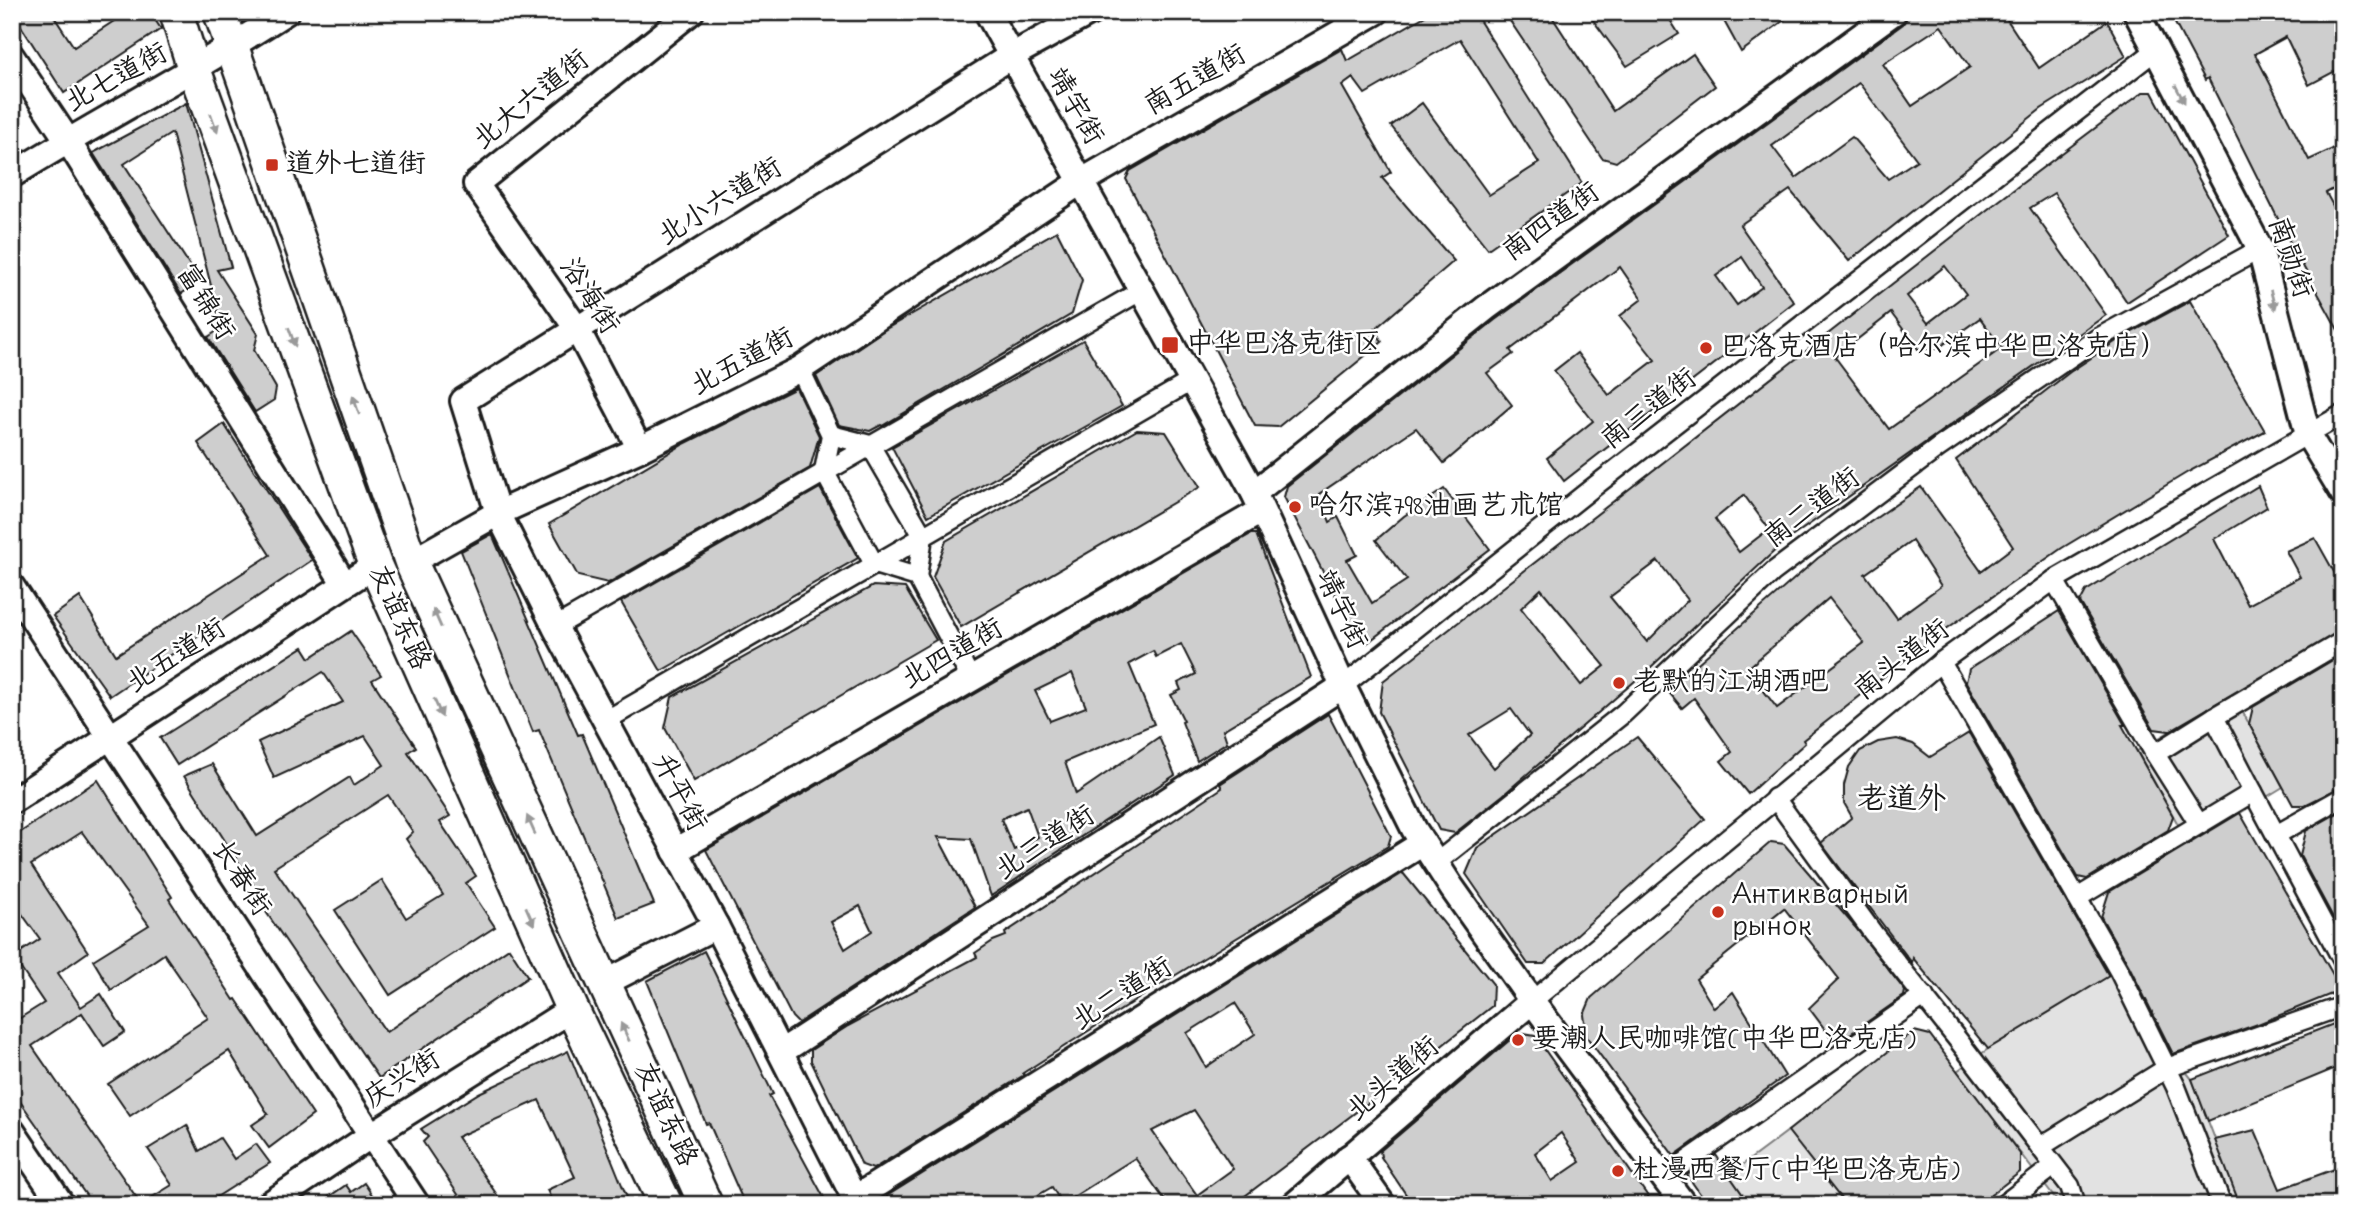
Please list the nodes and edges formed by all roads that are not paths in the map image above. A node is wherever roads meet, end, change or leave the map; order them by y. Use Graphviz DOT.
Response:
graph roads {
  1 [pos="176,12"];
  2 [pos="220,12"];
  3 [pos="286,12"];
  4 [pos="691,12"];
  5 [pos="987,12"];
  6 [pos="1091,12"];
  7 [pos="1376,12"];
  8 [pos="1894,12"];
  9 [pos="2136,12"];
  10 [pos="233,47"];
  11 [pos="2157,50"];
  12 [pos="1011,56"];
  13 [pos="12,57"];
  14 [pos="194,69"];
  15 [pos="68,141"];
  16 [pos="12,175"];
  17 [pos="1082,181"];
  18 [pos="476,184"];
  19 [pos="2260,249"];
  20 [pos="1142,290"];
  21 [pos="577,329"];
  22 [pos="800,369"];
  23 [pos="1191,381"];
  24 [pos="463,401"];
  25 [pos="2343,414"];
  26 [pos="2308,435"];
  27 [pos="831,436"];
  28 [pos="870,444"];
  29 [pos="640,449"];
  30 [pos="824,471"];
  31 [pos="2343,494"];
  32 [pos="1257,502"];
  33 [pos="498,513"];
  34 [pos="923,536"];
  35 [pos="411,562"];
  36 [pos="874,564"];
  37 [pos="374,565"];
  38 [pos="917,578"];
  39 [pos="2054,580"];
  40 [pos="344,583"];
  41 [pos="12,587"];
  42 [pos="555,627"];
  43 [pos="2343,641"];
  44 [pos="1941,662"];
  45 [pos="971,679"];
  46 [pos="1343,686"];
  47 [pos="2214,717"];
  48 [pos="605,721"];
  49 [pos="111,736"];
  50 [pos="2155,754"];
  51 [pos="2253,792"];
  52 [pos="2343,797"];
  53 [pos="1775,798"];
  54 [pos="12,801"];
  55 [pos="2199,824"];
  56 [pos="2276,835"];
  57 [pos="675,851"];
  58 [pos="1429,853"];
  59 [pos="2077,898"];
  60 [pos="716,926"];
  61 [pos="2343,961"];
  62 [pos="603,984"];
  63 [pos="1923,996"];
  64 [pos="1532,1001"];
  65 [pos="2343,1006"];
  66 [pos="572,1009"];
  67 [pos="780,1052"];
  68 [pos="2167,1068"];
  69 [pos="12,1130"];
  70 [pos="370,1136"];
  71 [pos="2040,1147"];
  72 [pos="1349,1157"];
  73 [pos="2054,1166"];
  74 [pos="1664,1177"];
  75 [pos="857,1202"];
  76 [pos="62,1205"];
  77 [pos="268,1205"];
  78 [pos="416,1205"];
  79 [pos="666,1205"];
  80 [pos="706,1205"];
  81 [pos="1294,1205"];
  82 [pos="1383,1205"];
  83 [pos="1684,1205"];
  84 [pos="2003,1205"];
  85 [pos="2076,1205"];
  86 [pos="2222,1205"];
  1 -- 14 [label="highway, 友谊东路"];
  2 -- 10 [label="highway, 友谊东路"];
  3 -- 10 [label="street, 北七道街"];
  4 -- 18 [label="street, 北大六道街"];
  5 -- 12 [label="street, 靖宇街"];
  6 -- 12 [label="street, 北小六道街"];
  7 -- 17 [label="street, 南五道街"];
  8 -- 32 [label="street, 南四道街"];
  9 -- 11 [label="street, 南勋街"];
  10 -- 14 [label="street, 北七道街"];
  35 -- 10 [label="highway, 友谊东路, one-way"];
  11 -- 19 [label="street, 南勋街, one-way"];
  11 -- 46 [label="street, 南三道街"];
  12 -- 17 [label="street, 靖宇街"];
  12 -- 21 [label="street, 北小六道街"];
  13 -- 15 [label="street, 富锦街"];
  14 -- 15 [label="street, 北七道街"];
  14 -- 37 [label="highway, 友谊东路, one-way"];
  15 -- 16 [label="street, 北七道街"];
  15 -- 40 [label="street, 富锦街"];
  17 -- 20 [label="street, 靖宇街"];
  17 -- 22 [label="street, 北五道街"];
  18 -- 21 [label="street, 浴海街"];
  19 -- 26 [label="street, 南勋街, one-way"];
  19 -- 58 [label="street, 南二道街"];
  20 -- 23 [label="street, 靖宇街"];
  20 -- 28 [label="street"];
  21 -- 24 [label="street, 北小六道街"];
  21 -- 29 [label="street, 浴海街"];
  22 -- 27 [label="street"];
  22 -- 29 [label="street, 北五道街"];
  23 -- 32 [label="street, 靖宇街"];
  23 -- 34 [label="street"];
  24 -- 33 [label="street, 升平街"];
  25 -- 26 [label="street, 南头道街"];
  26 -- 31 [label="street, 南勋街"];
  26 -- 39 [label="street, 南头道街"];
  27 -- 28 [label="street"];
  27 -- 30 [label="street"];
  28 -- 30 [label="street"];
  28 -- 34 [label="street"];
  29 -- 33 [label="street, 北五道街"];
  30 -- 36 [label="street"];
  30 -- 42 [label="street"];
  32 -- 45 [label="street, 北四道街"];
  32 -- 46 [label="street, 靖宇街"];
  33 -- 35 [label="street, 北五道街"];
  33 -- 42 [label="street, 升平街"];
  34 -- 36 [label="street"];
  34 -- 38 [label="street"];
  62 -- 35 [label="highway, 友谊东路, one-way"];
  36 -- 38 [label="street"];
  36 -- 48 [label="street"];
  37 -- 40 [label="street, 北五道街"];
  37 -- 66 [label="highway, 友谊东路, one-way"];
  38 -- 45 [label="street"];
  39 -- 44 [label="street, 南头道街"];
  39 -- 50 [label="street"];
  40 -- 49 [label="street, 北五道街"];
  41 -- 49 [label="street, 长春街"];
  42 -- 48 [label="street, 升平街"];
  43 -- 47 [label="street"];
  44 -- 53 [label="street, 南头道街"];
  44 -- 59 [label="street"];
  45 -- 57 [label="street, 北四道街"];
  46 -- 58 [label="street, 靖宇街"];
  46 -- 67 [label="street, 北三道街"];
  47 -- 50 [label="street"];
  47 -- 51 [label="street"];
  48 -- 57 [label="street, 升平街"];
  49 -- 54 [label="street, 北五道街"];
  49 -- 70 [label="street, 长春街"];
  50 -- 55 [label="street"];
  51 -- 55 [label="street"];
  51 -- 56 [label="street"];
  52 -- 56 [label="street"];
  53 -- 63 [label="street"];
  53 -- 64 [label="street, 南头道街"];
  55 -- 59 [label="street"];
  56 -- 61 [label="street"];
  57 -- 60 [label="street, 升平街"];
  58 -- 64 [label="street, 靖宇街"];
  58 -- 75 [label="street, 北二道街"];
  59 -- 68 [label="street"];
  60 -- 62 [label="street"];
  60 -- 67 [label="street, 升平街"];
  80 -- 62 [label="highway, 友谊东路, one-way"];
  63 -- 71 [label="street"];
  63 -- 74 [label="street"];
  64 -- 72 [label="street, 北头道街"];
  64 -- 74 [label="street, 靖宇街"];
  65 -- 68 [label="street"];
  66 -- 70 [label="street, 庆兴街"];
  66 -- 79 [label="highway, 友谊东路"];
  67 -- 75 [label="street, 升平街"];
  68 -- 71 [label="street"];
  68 -- 86 [label="street"];
  69 -- 76 [label="street"];
  70 -- 77 [label="street, 庆兴街"];
  70 -- 78 [label="street, 长春街"];
  71 -- 73 [label="street"];
  72 -- 81 [label="street, 北头道街"];
  72 -- 82 [label="street"];
  73 -- 84 [label="street"];
  73 -- 85 [label="street"];
  74 -- 83 [label="street, 靖宇街"];
}
